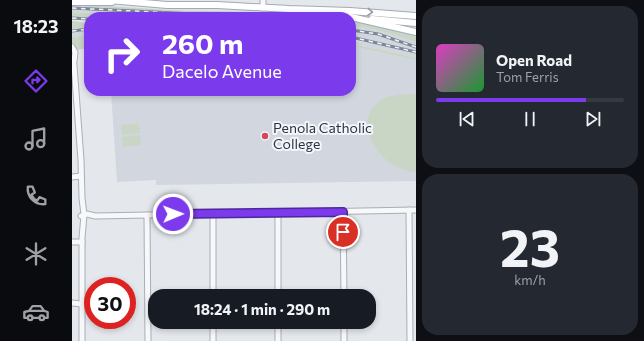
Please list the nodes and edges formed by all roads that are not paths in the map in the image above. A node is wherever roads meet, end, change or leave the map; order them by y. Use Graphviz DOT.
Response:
graph roads {
  1 [pos="110,0"];
  2 [pos="263,0"];
  3 [pos="84,1"];
  4 [pos="72,2"];
  5 [pos="121,2"];
  6 [pos="263,8"];
  7 [pos="289,9"];
  8 [pos="312,12"];
  9 [pos="416,16"];
  10 [pos="356,18"];
  11 [pos="356,18"];
  12 [pos="416,23"];
  13 [pos="416,32"];
  14 [pos="72,47"];
  15 [pos="72,59"];
  16 [pos="74,65"];
  17 [pos="75,110"];
  18 [pos="81,176"];
  19 [pos="72,177"];
  20 [pos="408,210"];
  21 [pos="416,210"];
  22 [pos="343,212"];
  23 [pos="278,213"];
  24 [pos="212,214"];
  25 [pos="147,215"];
  26 [pos="83,216"];
  27 [pos="82,240"];
  28 [pos="72,242"];
  29 [pos="213,289"];
  30 [pos="278,289"];
  31 [pos="344,289"];
  32 [pos="72,303"];
  33 [pos="82,303"];
  34 [pos="213,329"];
  35 [pos="278,329"];
  36 [pos="344,329"];
  37 [pos="82,341"];
  38 [pos="148,341"];
  39 [pos="213,341"];
  40 [pos="278,341"];
  41 [pos="344,341"];
  42 [pos="410,341"];
  1 -- 5 [label="main road"];
  2 -- 6 [label="street"];
  3 -- 4 [label="main road"];
  3 -- 5 [label="main road"];
  5 -- 6 [label="main road"];
  6 -- 7 [label="main road"];
  7 -- 8 [label="main road"];
  7 -- 9 [label="main road, one-way"];
  10 -- 12 [label="main road"];
  11 -- 13 [label="main road"];
  14 -- 16 [label="street"];
  15 -- 16 [label="street"];
  16 -- 17 [label="street"];
  17 -- 18 [label="street"];
  18 -- 19 [label="street"];
  18 -- 26 [label="street"];
  20 -- 21 [label="street"];
  20 -- 22 [label="street"];
  20 -- 42 [label="street"];
  22 -- 23 [label="street"];
  22 -- 31 [label="street"];
  23 -- 24 [label="street"];
  23 -- 30 [label="street"];
  24 -- 25 [label="street"];
  24 -- 29 [label="street"];
  25 -- 26 [label="street"];
  25 -- 38 [label="street"];
  26 -- 27 [label="street"];
  27 -- 28 [label="street"];
  27 -- 33 [label="street"];
  32 -- 33 [label="street"];
  33 -- 37 [label="street"];
  34 -- 39 [label="street"];
  35 -- 40 [label="street"];
  36 -- 41 [label="street"];
}
